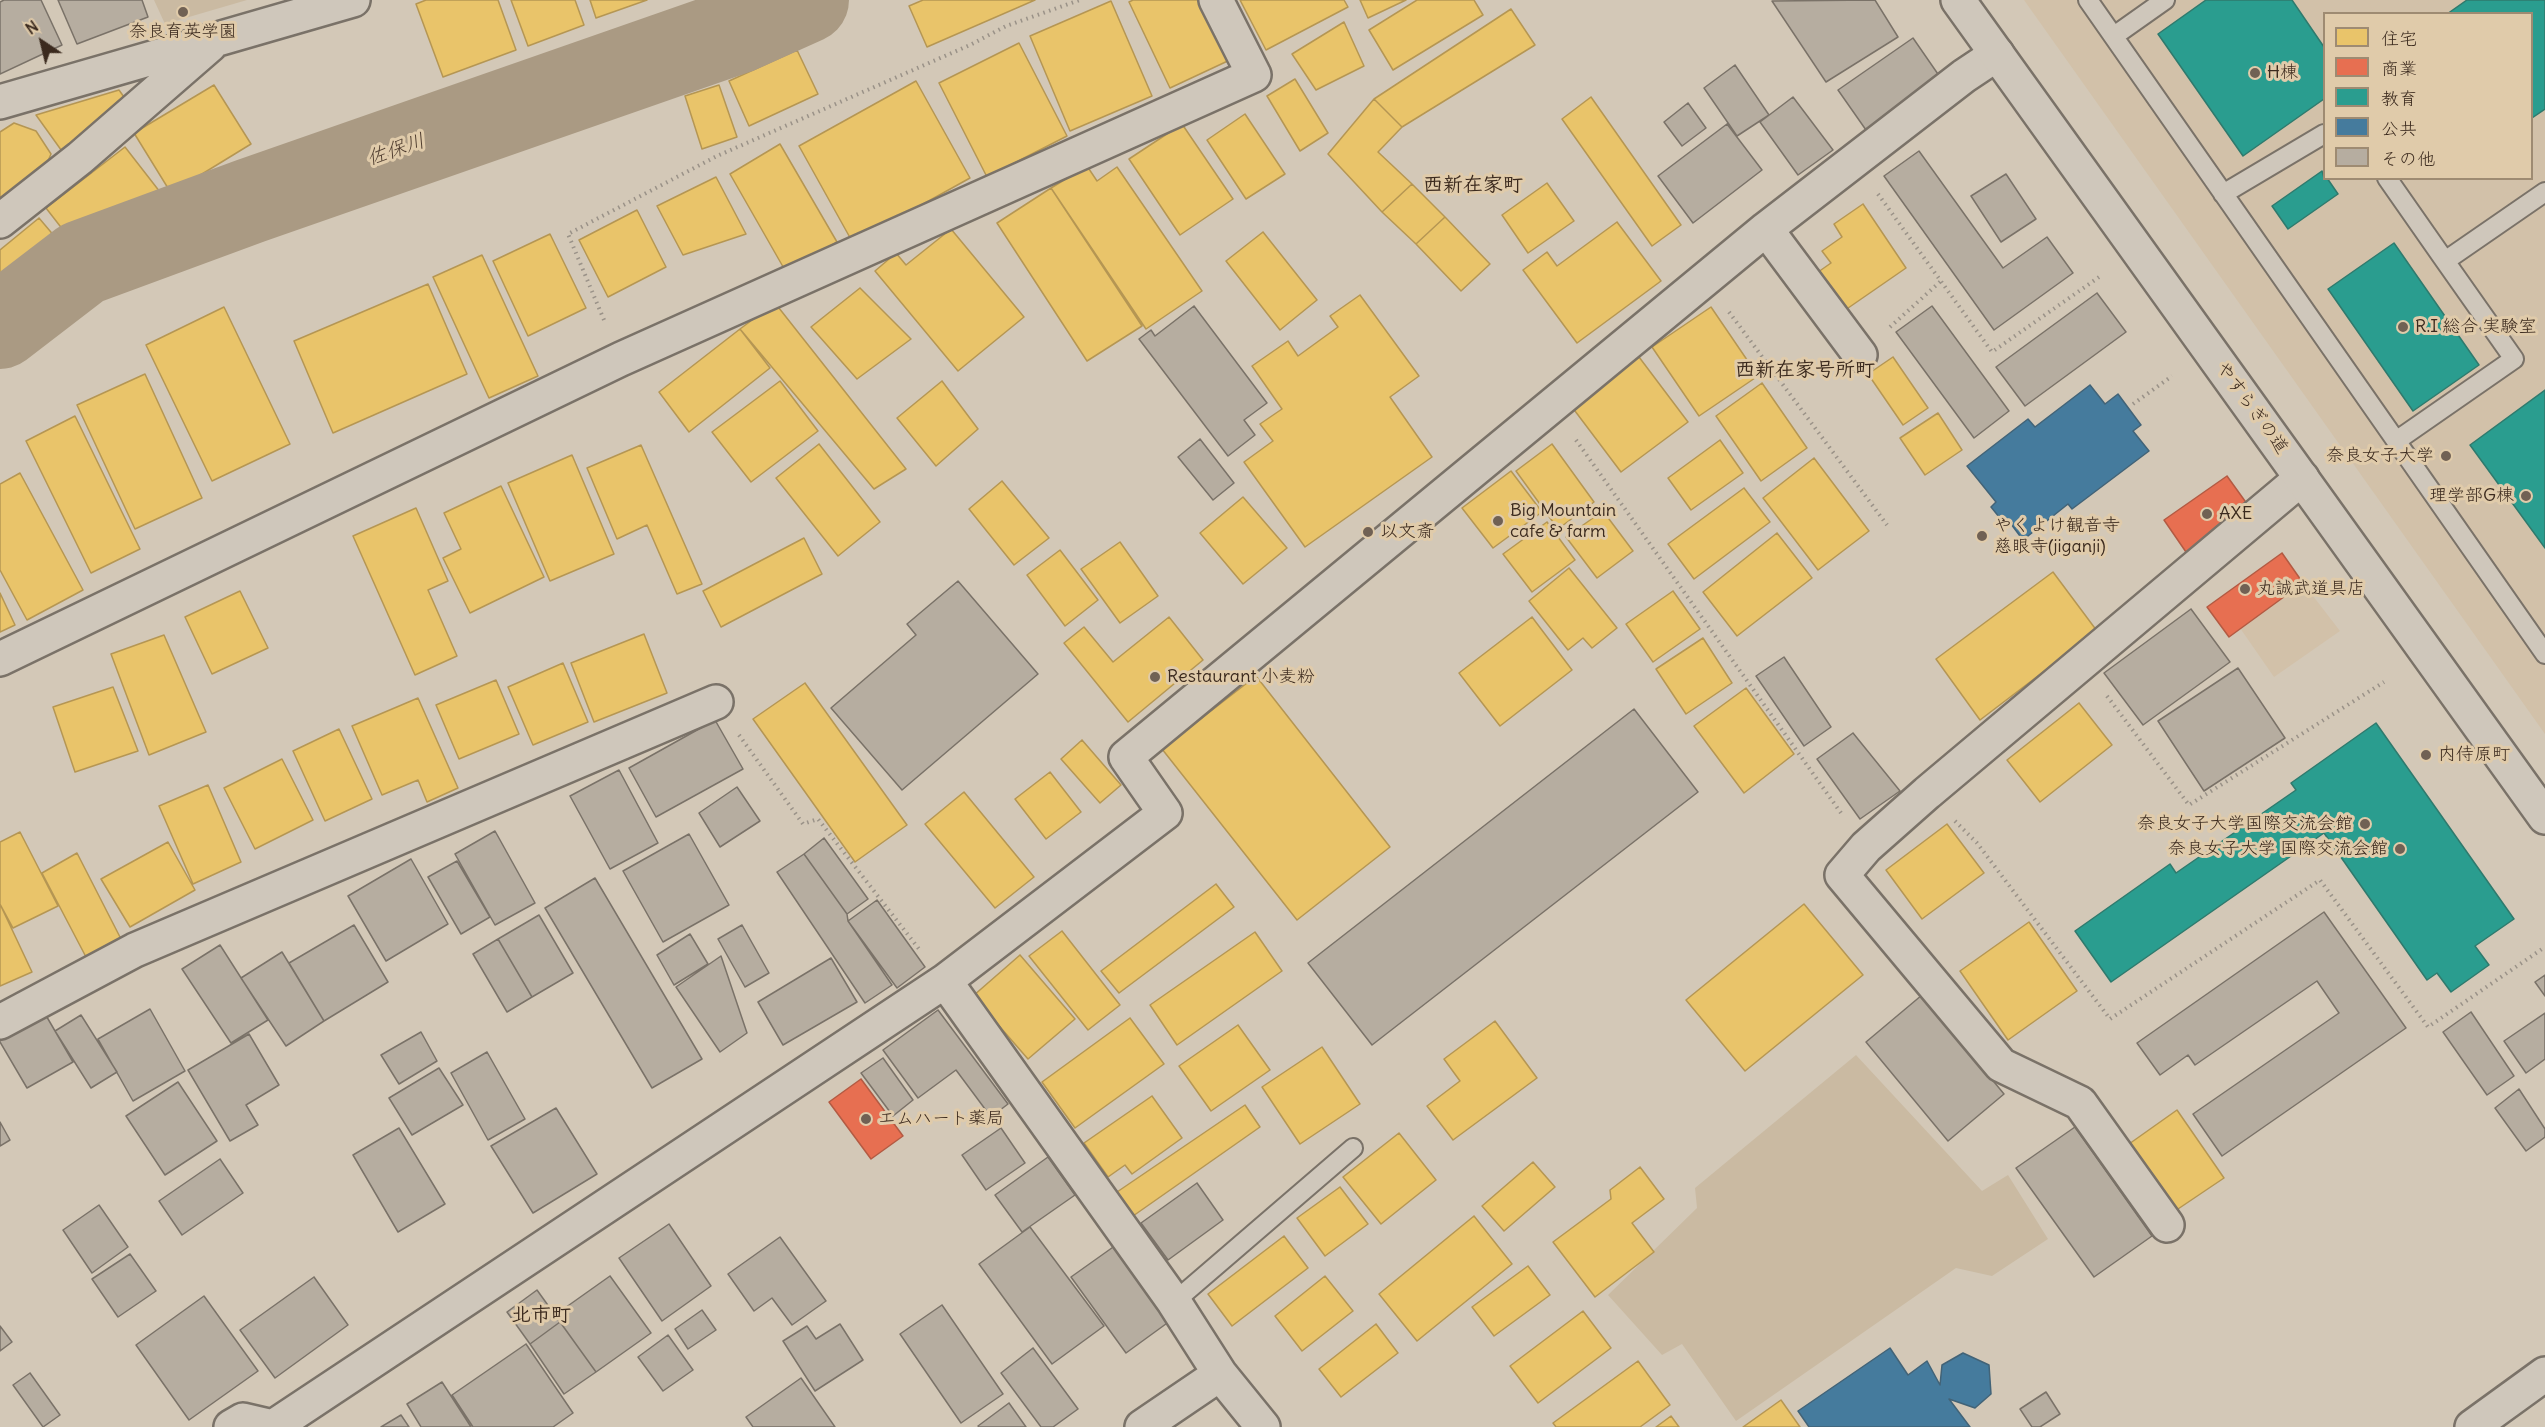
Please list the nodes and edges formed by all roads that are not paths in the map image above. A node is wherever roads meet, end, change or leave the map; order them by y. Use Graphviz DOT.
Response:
graph roads {
  1 [pos="353,0"];
  2 [pos="1216,0"];
  3 [pos="1959,0"];
  4 [pos="2088,0"];
  5 [pos="2165,0"];
  6 [pos="2114,36"];
  7 [pos="216,39"];
  8 [pos="1997,54"];
  9 [pos="0,102"];
  10 [pos="2323,135"];
  11 [pos="2388,180"];
  12 [pos="2545,192"];
  13 [pos="2223,194"];
  14 [pos="0,221"];
  15 [pos="1766,229"];
  16 [pos="2445,261"];
  17 [pos="1860,355"];
  18 [pos="2396,441"];
  19 [pos="2302,478"];
  20 [pos="2544,651"];
  21 [pos="0,659"];
  22 [pos="716,702"];
  23 [pos="2545,817"];
  24 [pos="945,981"];
  25 [pos="0,1022"];
  26 [pos="1353,1148"];
  27 [pos="2167,1225"];
  28 [pos="1174,1302"];
  29 [pos="1220,1374"];
  30 [pos="2545,1374"];
  31 [pos="231,1427"];
  32 [pos="273,1427"];
  33 [pos="1142,1427"];
  34 [pos="1263,1427"];
  35 [pos="2472,1427"];
  1 -- 7 [label="street"];
  2 -- 21 [label="street"];
  3 -- 8 [label="street, やすらぎの道"];
  4 -- 6 [label="lane"];
  5 -- 6 [label="lane"];
  6 -- 13 [label="lane"];
  7 -- 9 [label="street"];
  7 -- 14 [label="street"];
  8 -- 15 [label="street"];
  8 -- 19 [label="street, やすらぎの道"];
  10 -- 13 [label="lane"];
  11 -- 16 [label="lane"];
  12 -- 16 [label="lane"];
  13 -- 18 [label="lane"];
  15 -- 17 [label="street"];
  15 -- 24 [label="street"];
  16 -- 18 [label="lane"];
  18 -- 20 [label="lane"];
  19 -- 23 [label="street, やすらぎの道"];
  19 -- 27 [label="street"];
  22 -- 25 [label="street"];
  24 -- 28 [label="street"];
  24 -- 32 [label="street"];
  26 -- 28 [label="lane"];
  28 -- 29 [label="street"];
  29 -- 33 [label="street"];
  29 -- 34 [label="street"];
  30 -- 35 [label="street"];
  31 -- 32 [label="street"];
}
